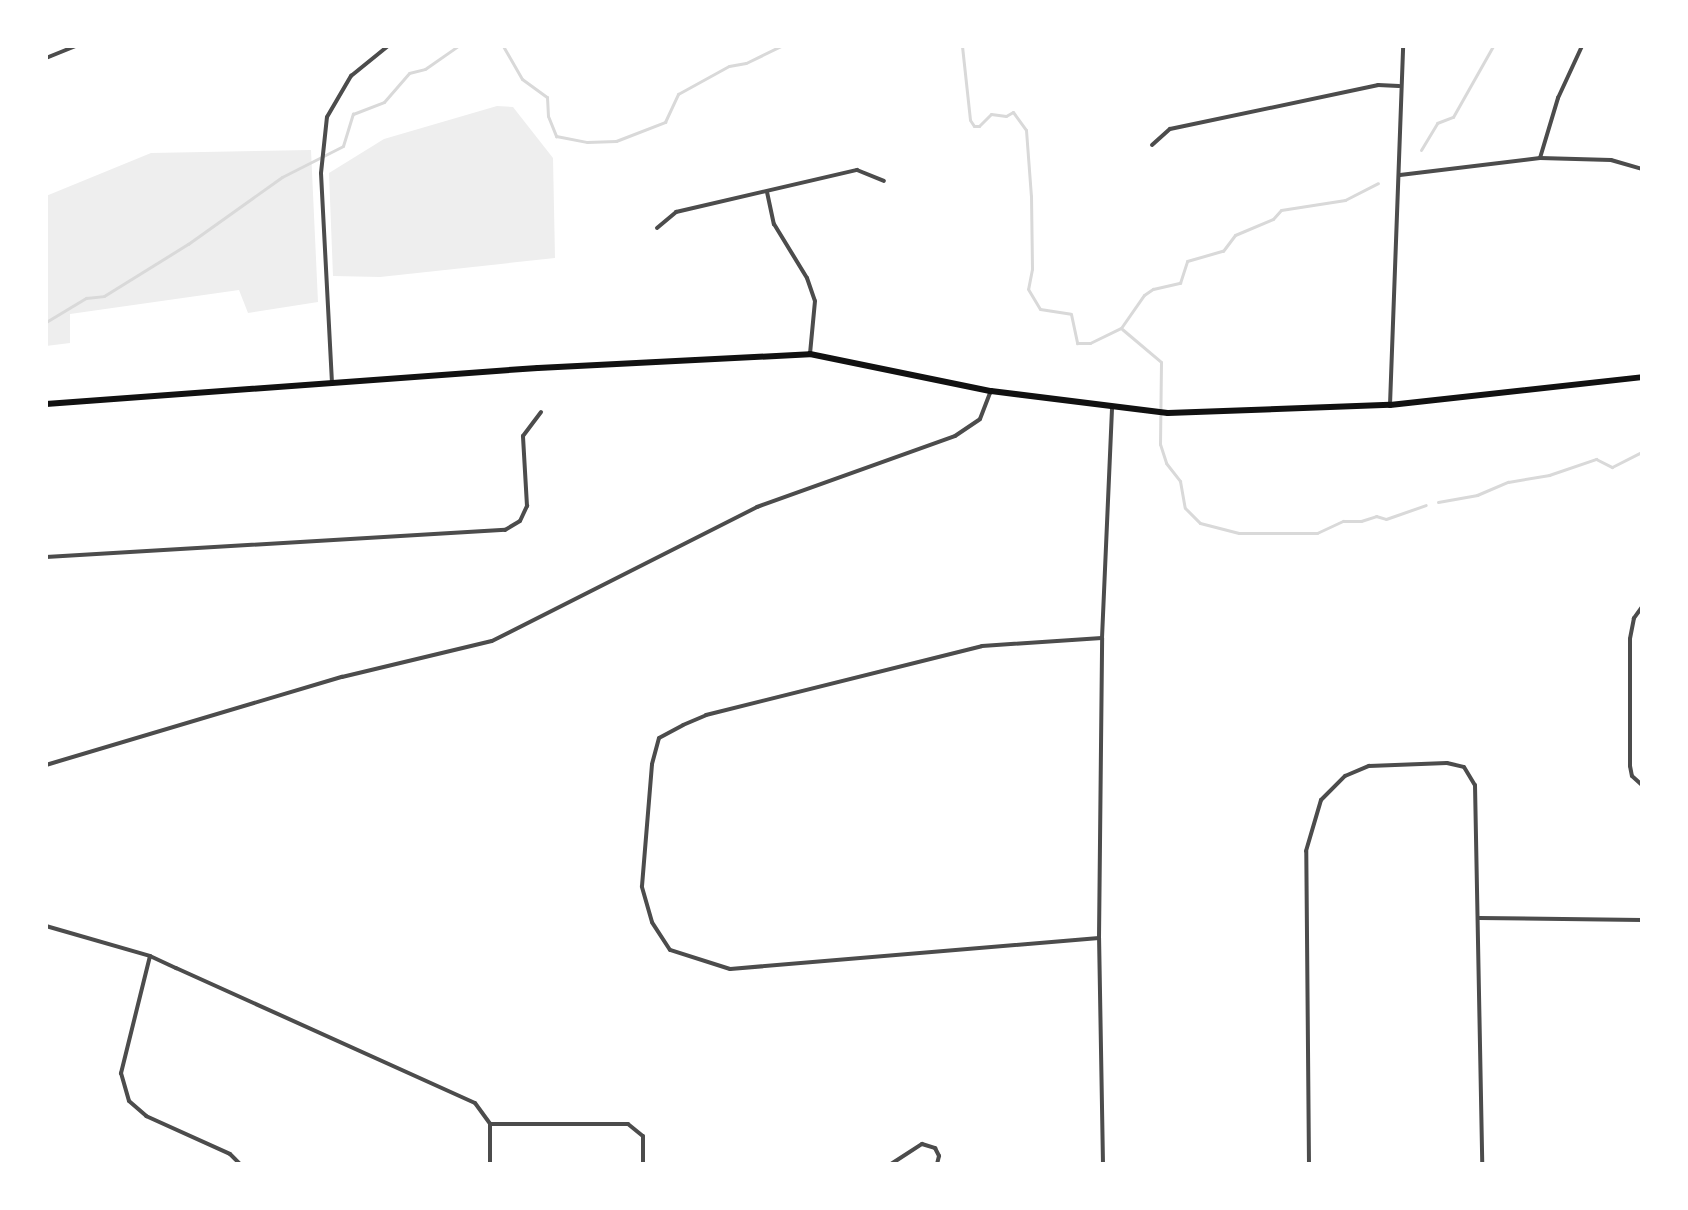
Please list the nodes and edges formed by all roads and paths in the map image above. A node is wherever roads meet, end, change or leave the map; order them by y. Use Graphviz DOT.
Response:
graph roads {
  1 [pos="76,46"];
  2 [pos="388,46"];
  3 [pos="1403,46"];
  4 [pos="1582,46"];
  5 [pos="46,58"];
  6 [pos="1399,86"];
  7 [pos="1152,145"];
  8 [pos="1540,158"];
  9 [pos="1642,169"];
  10 [pos="1400,175"];
  11 [pos="884,181"];
  12 [pos="767,191"];
  13 [pos="657,228"];
  14 [pos="810,354"];
  15 [pos="1642,377"];
  16 [pos="333,384"];
  17 [pos="991,391"];
  18 [pos="46,404"];
  19 [pos="1390,405"];
  20 [pos="1112,408"];
  21 [pos="541,412"];
  22 [pos="46,557"];
  23 [pos="1642,607"];
  24 [pos="1102,638"];
  25 [pos="46,765"];
  26 [pos="1642,785"];
  27 [pos="1479,918"];
  28 [pos="1642,920"];
  29 [pos="46,926"];
  30 [pos="1099,938"];
  31 [pos="150,956"];
  32 [pos="490,1124"];
  33 [pos="240,1164"];
  34 [pos="490,1164"];
  35 [pos="643,1164"];
  36 [pos="891,1164"];
  37 [pos="937,1164"];
  38 [pos="1103,1164"];
  39 [pos="1309,1164"];
  40 [pos="1482,1164"];
  1 -- 5 [label="street"];
  2 -- 16 [label="street"];
  3 -- 6 [label="street"];
  4 -- 8 [label="street"];
  6 -- 7 [label="street"];
  6 -- 10 [label="street"];
  8 -- 9 [label="street"];
  8 -- 10 [label="street"];
  10 -- 19 [label="street"];
  11 -- 12 [label="street"];
  12 -- 13 [label="street"];
  12 -- 14 [label="street"];
  14 -- 16 [label="main road"];
  14 -- 17 [label="main road"];
  15 -- 19 [label="main road"];
  16 -- 18 [label="main road"];
  17 -- 20 [label="main road"];
  17 -- 25 [label="street"];
  19 -- 20 [label="main road"];
  20 -- 24 [label="street"];
  21 -- 22 [label="street"];
  23 -- 26 [label="street"];
  24 -- 30 [label="street"];
  24 -- 30 [label="street"];
  27 -- 28 [label="street"];
  27 -- 39 [label="street"];
  27 -- 40 [label="street"];
  29 -- 31 [label="street"];
  30 -- 38 [label="street"];
  31 -- 32 [label="street"];
  31 -- 33 [label="street"];
  32 -- 34 [label="street"];
  32 -- 35 [label="street"];
  36 -- 37 [label="street"];
}
